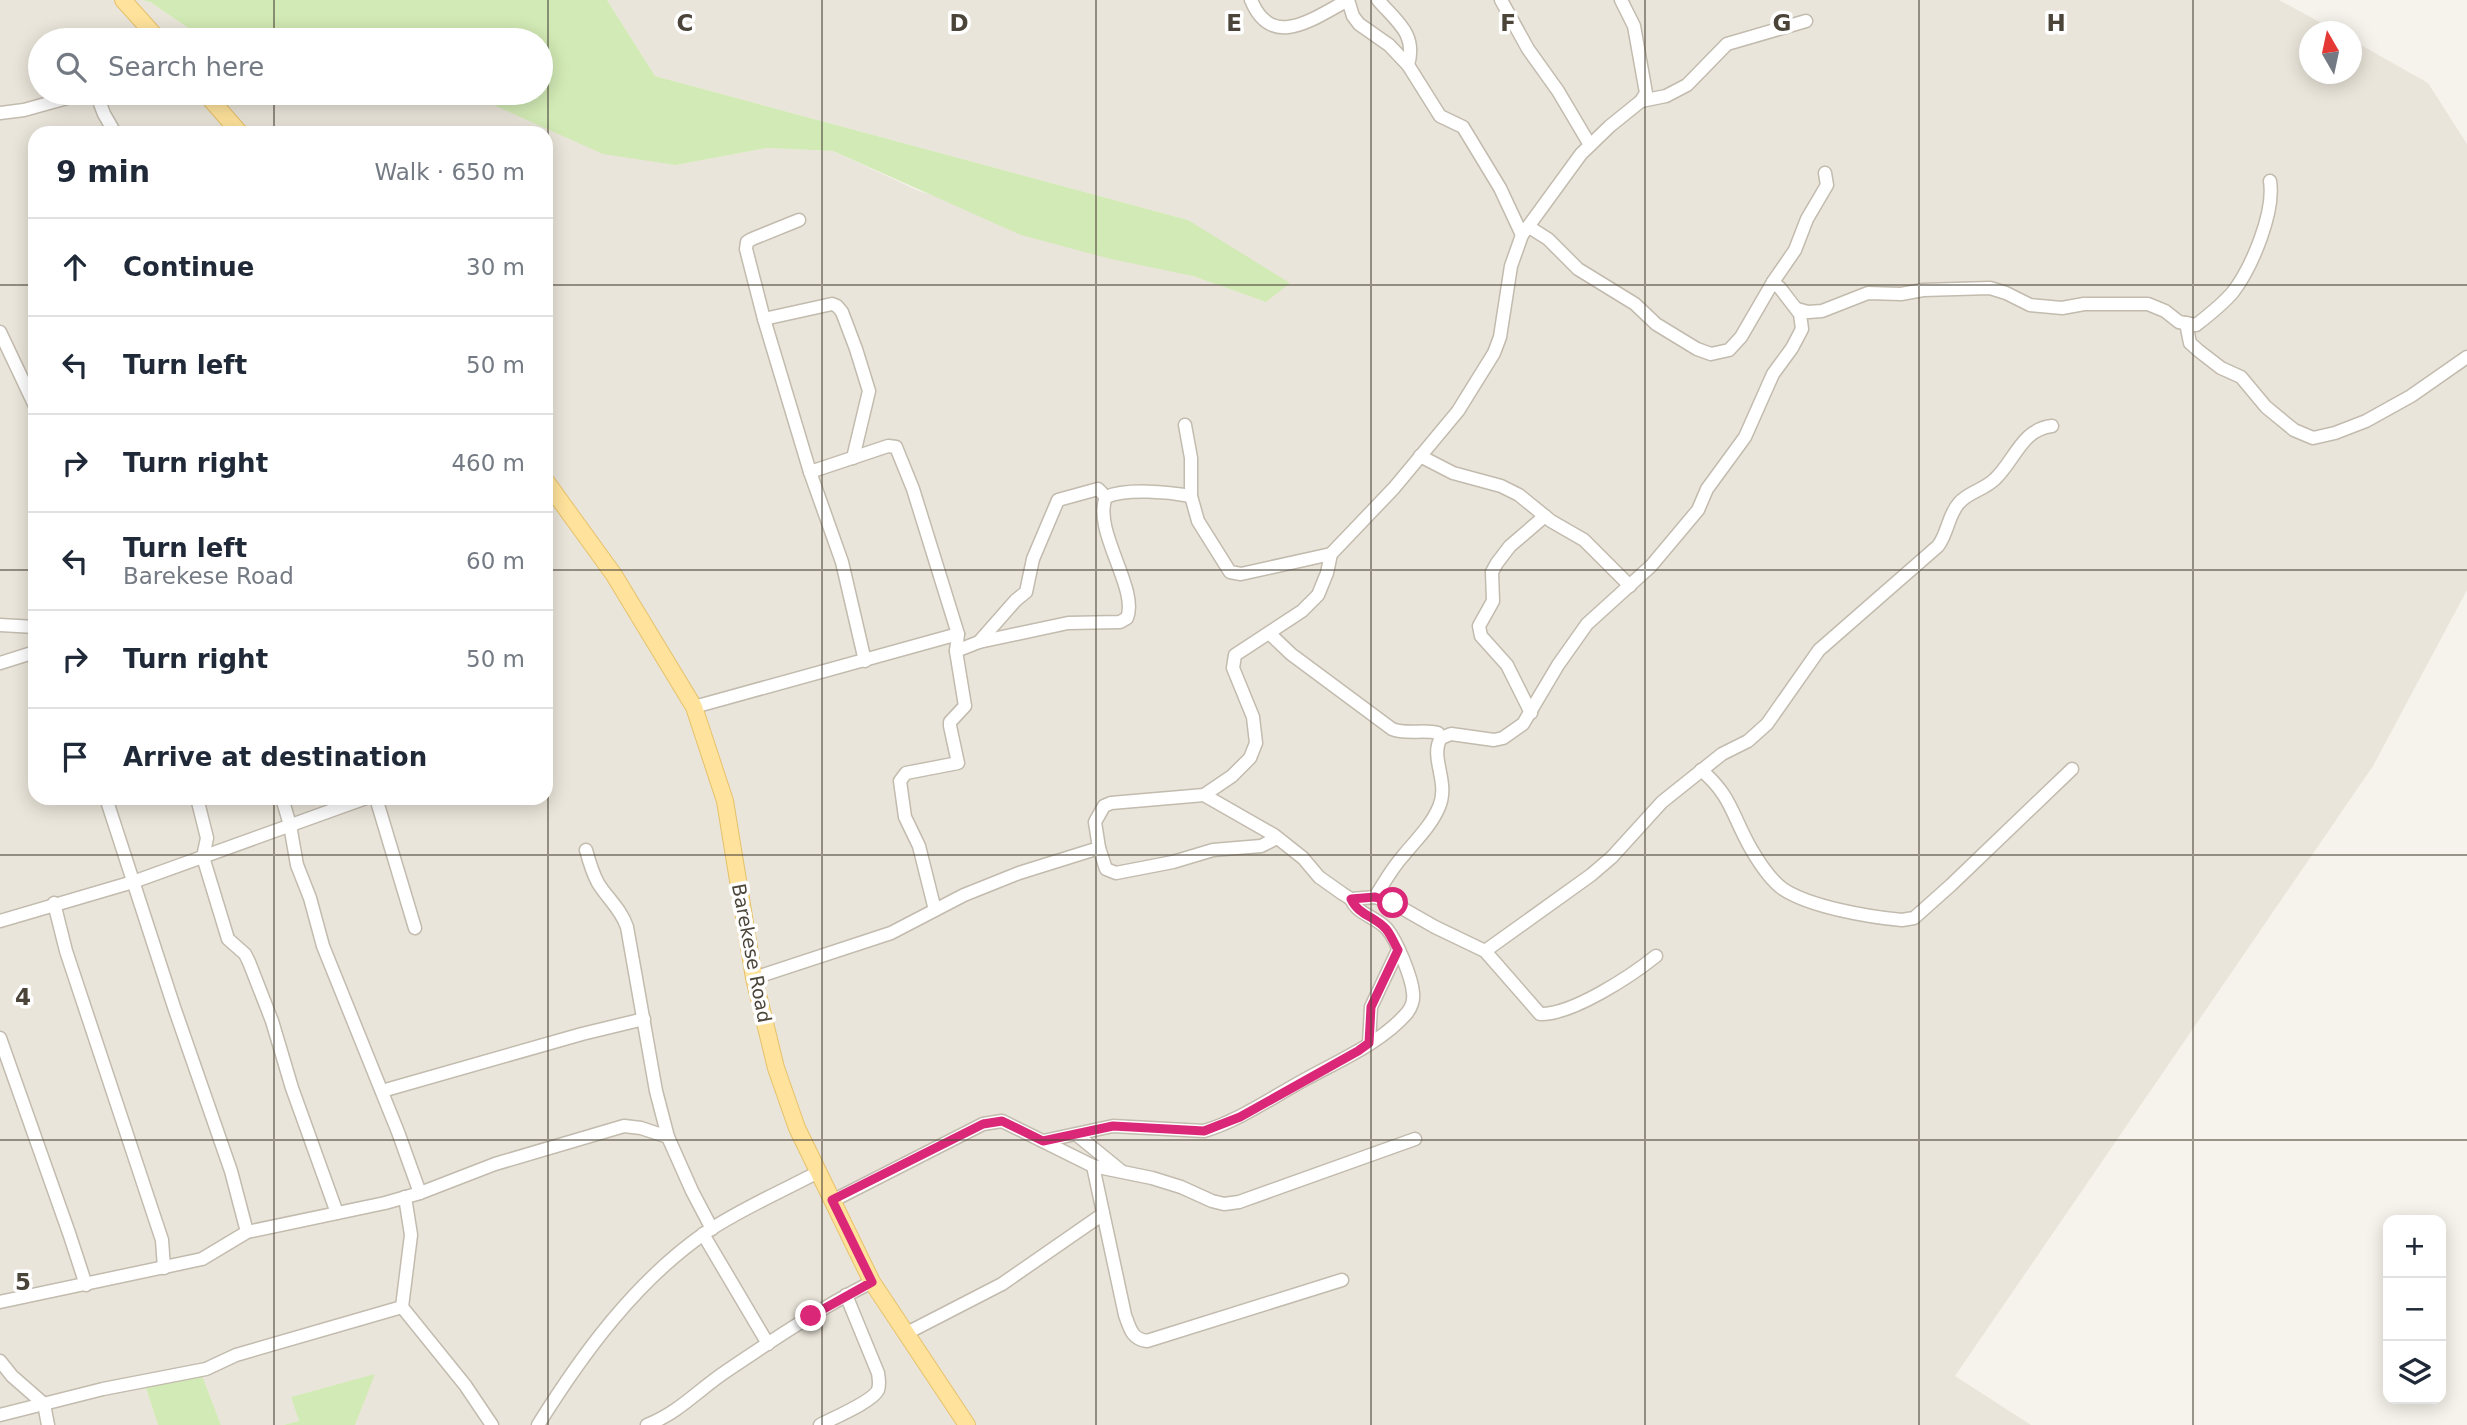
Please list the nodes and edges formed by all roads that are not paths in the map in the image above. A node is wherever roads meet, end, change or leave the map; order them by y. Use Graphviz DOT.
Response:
graph roads {
  1 [pos="123,0"];
  2 [pos="1251,0"];
  3 [pos="1348,0"];
  4 [pos="1378,0"];
  5 [pos="1501,0"];
  6 [pos="1621,0"];
  7 [pos="1806,21"];
  8 [pos="148,28"];
  9 [pos="1408,65"];
  10 [pos="1641,101"];
  11 [pos="42,105"];
  12 [pos="102,105"];
  13 [pos="216,105"];
  14 [pos="0,113"];
  15 [pos="112,126"];
  16 [pos="234,126"];
  17 [pos="1590,145"];
  18 [pos="1825,173"];
  19 [pos="2270,181"];
  20 [pos="799,220"];
  21 [pos="1525,231"];
  22 [pos="1773,282"];
  23 [pos="1797,309"];
  24 [pos="764,319"];
  25 [pos="2186,323"];
  26 [pos="0,336"];
  27 [pos="2467,357"];
  28 [pos="28,392"];
  29 [pos="1185,425"];
  30 [pos="2052,426"];
  31 [pos="1420,456"];
  32 [pos="853,458"];
  33 [pos="810,472"];
  34 [pos="553,493"];
  35 [pos="1191,496"];
  36 [pos="1106,497"];
  37 [pos="1545,516"];
  38 [pos="1331,554"];
  39 [pos="1630,586"];
  40 [pos="0,625"];
  41 [pos="28,627"];
  42 [pos="1269,633"];
  43 [pos="958,634"];
  44 [pos="979,642"];
  45 [pos="956,651"];
  46 [pos="28,654"];
  47 [pos="865,661"];
  48 [pos="0,663"];
  49 [pos="694,707"];
  50 [pos="1531,713"];
  51 [pos="1441,738"];
  52 [pos="2072,769"];
  53 [pos="1701,770"];
  54 [pos="1204,795"];
  55 [pos="108,805"];
  56 [pos="199,805"];
  57 [pos="284,805"];
  58 [pos="346,805"];
  59 [pos="378,805"];
  60 [pos="290,825"];
  61 [pos="1278,838"];
  62 [pos="1099,848"];
  63 [pos="586,850"];
  64 [pos="203,857"];
  65 [pos="133,881"];
  66 [pos="1375,897"];
  67 [pos="1351,899"];
  68 [pos="54,903"];
  69 [pos="935,910"];
  70 [pos="0,921"];
  71 [pos="415,929"];
  72 [pos="1398,950"];
  73 [pos="1485,951"];
  74 [pos="1656,956"];
  75 [pos="754,978"];
  76 [pos="644,1019"];
  77 [pos="0,1038"];
  78 [pos="1369,1043"];
  79 [pos="382,1091"];
  80 [pos="1077,1135"];
  81 [pos="668,1137"];
  82 [pos="1415,1139"];
  83 [pos="1043,1141"];
  84 [pos="1093,1166"];
  85 [pos="1121,1171"];
  86 [pos="818,1172"];
  87 [pos="420,1193"];
  88 [pos="405,1198"];
  89 [pos="832,1200"];
  90 [pos="337,1213"];
  91 [pos="1104,1214"];
  92 [pos="708,1231"];
  93 [pos="247,1232"];
  94 [pos="164,1268"];
  95 [pos="1342,1280"];
  96 [pos="872,1282"];
  97 [pos="86,1285"];
  98 [pos="846,1295"];
  99 [pos="0,1303"];
  100 [pos="402,1307"];
  101 [pos="905,1334"];
  102 [pos="768,1344"];
  103 [pos="0,1361"];
  104 [pos="44,1404"];
  105 [pos="0,1415"];
  106 [pos="669,1421"];
  107 [pos="48,1425"];
  108 [pos="492,1425"];
  109 [pos="538,1425"];
  110 [pos="647,1425"];
  111 [pos="820,1425"];
  112 [pos="967,1425"];
  1 -- 8 [label="main road"];
  2 -- 3 [label="street"];
  3 -- 9 [label="street"];
  4 -- 9 [label="street"];
  5 -- 17 [label="street"];
  6 -- 10 [label="street"];
  7 -- 10 [label="street"];
  9 -- 21 [label="street"];
  10 -- 17 [label="street"];
  11 -- 14 [label="street"];
  12 -- 15 [label="street"];
  13 -- 16 [label="main road"];
  17 -- 21 [label="street"];
  18 -- 22 [label="street"];
  19 -- 25 [label="street"];
  20 -- 24 [label="street"];
  21 -- 22 [label="street"];
  21 -- 31 [label="street"];
  22 -- 23 [label="street"];
  23 -- 25 [label="street"];
  23 -- 39 [label="street"];
  24 -- 32 [label="street"];
  24 -- 33 [label="street"];
  25 -- 27 [label="street"];
  26 -- 28 [label="street"];
  29 -- 35 [label="street"];
  30 -- 53 [label="street"];
  31 -- 37 [label="street"];
  31 -- 38 [label="street"];
  32 -- 33 [label="street"];
  32 -- 43 [label="street"];
  33 -- 47 [label="street"];
  34 -- 49 [label="main road, Barekese Road"];
  35 -- 36 [label="street"];
  35 -- 38 [label="street"];
  36 -- 44 [label="street"];
  36 -- 44 [label="street"];
  37 -- 39 [label="street"];
  37 -- 50 [label="street"];
  38 -- 42 [label="street"];
  39 -- 50 [label="street"];
  40 -- 41 [label="street"];
  42 -- 51 [label="street"];
  42 -- 54 [label="street"];
  43 -- 45 [label="street"];
  43 -- 47 [label="street"];
  44 -- 45 [label="street"];
  45 -- 69 [label="street"];
  46 -- 48 [label="street"];
  47 -- 49 [label="street"];
  49 -- 75 [label="main road, Barekese Road"];
  50 -- 51 [label="street"];
  51 -- 66 [label="street"];
  52 -- 53 [label="street"];
  53 -- 73 [label="street"];
  54 -- 61 [label="street"];
  54 -- 62 [label="street"];
  55 -- 65 [label="street"];
  56 -- 64 [label="street"];
  57 -- 60 [label="street"];
  58 -- 60 [label="street"];
  59 -- 71 [label="street"];
  60 -- 64 [label="street"];
  60 -- 79 [label="street"];
  61 -- 62 [label="street"];
  61 -- 67 [label="street"];
  62 -- 69 [label="street"];
  63 -- 76 [label="street"];
  64 -- 65 [label="street"];
  64 -- 90 [label="street"];
  65 -- 68 [label="street"];
  65 -- 93 [label="street"];
  66 -- 67 [label="street"];
  66 -- 73 [label="street"];
  67 -- 72 [label="street"];
  68 -- 70 [label="street"];
  68 -- 94 [label="street"];
  69 -- 75 [label="street"];
  72 -- 78 [label="street"];
  72 -- 78 [label="street"];
  73 -- 74 [label="street"];
  75 -- 86 [label="main road, Barekese Road"];
  76 -- 79 [label="street"];
  76 -- 81 [label="street"];
  77 -- 97 [label="street"];
  78 -- 80 [label="street"];
  79 -- 87 [label="street"];
  80 -- 83 [label="street"];
  80 -- 85 [label="street"];
  81 -- 87 [label="street"];
  81 -- 92 [label="street"];
  82 -- 85 [label="street"];
  83 -- 84 [label="street"];
  83 -- 89 [label="street"];
  84 -- 85 [label="street"];
  84 -- 91 [label="street"];
  86 -- 89 [label="main road, Barekese Road"];
  86 -- 92 [label="street"];
  87 -- 88 [label="street"];
  88 -- 90 [label="street"];
  88 -- 100 [label="street"];
  89 -- 96 [label="main road, Barekese Road"];
  90 -- 93 [label="street"];
  91 -- 95 [label="street"];
  91 -- 101 [label="street"];
  92 -- 102 [label="street"];
  92 -- 109 [label="street"];
  93 -- 94 [label="street"];
  94 -- 97 [label="street"];
  96 -- 98 [label="street"];
  96 -- 101 [label="main road, Barekese Road"];
  97 -- 99 [label="street"];
  98 -- 102 [label="street"];
  98 -- 111 [label="street"];
  100 -- 104 [label="street"];
  100 -- 108 [label="street"];
  101 -- 112 [label="main road, Barekese Road"];
  102 -- 106 [label="street"];
  103 -- 104 [label="street"];
  104 -- 105 [label="street"];
  104 -- 107 [label="street"];
  106 -- 110 [label="street"];
}
